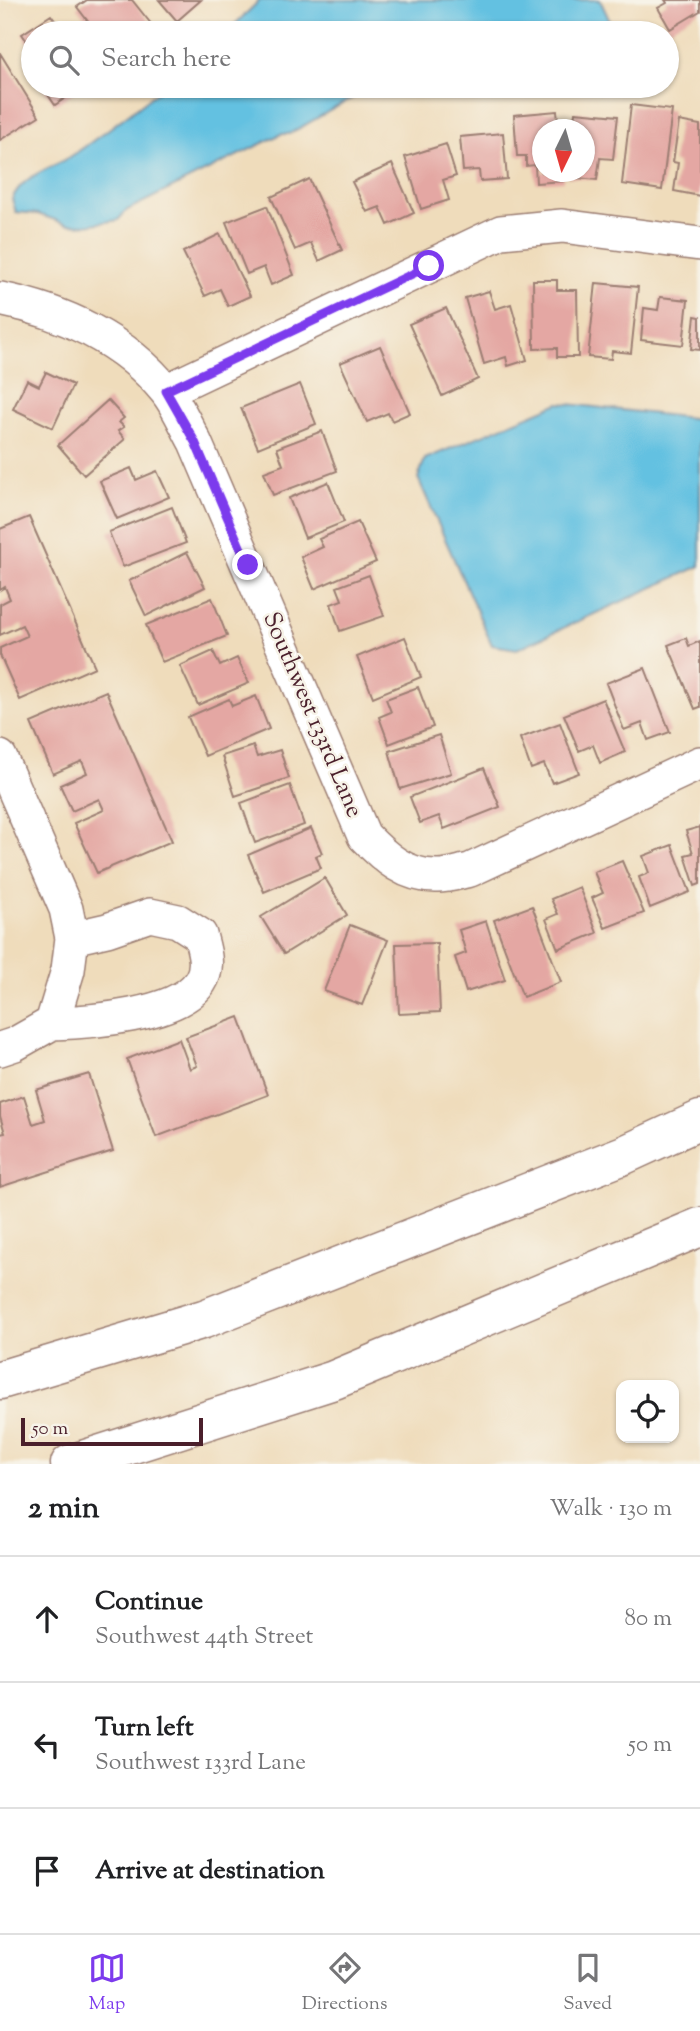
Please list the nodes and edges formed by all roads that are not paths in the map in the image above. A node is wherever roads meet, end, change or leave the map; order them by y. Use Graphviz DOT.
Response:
graph roads {
  1 [pos="700,244"];
  2 [pos="0,299"];
  3 [pos="166,391"];
  4 [pos="0,757"];
  5 [pos="700,763"];
  6 [pos="70,954"];
  7 [pos="52,1023"];
  8 [pos="0,1049"];
  9 [pos="700,1120"];
  10 [pos="700,1227"];
  11 [pos="0,1380"];
  12 [pos="70,1464"];
  1 -- 3 [label="street"];
  2 -- 3 [label="street, Southwest 133rd Lane"];
  3 -- 5 [label="street, Southwest 133rd Lane"];
  4 -- 6 [label="street"];
  6 -- 7 [label="street"];
  6 -- 7 [label="street"];
  7 -- 8 [label="street"];
  9 -- 11 [label="highway"];
  10 -- 12 [label="highway"];
}
